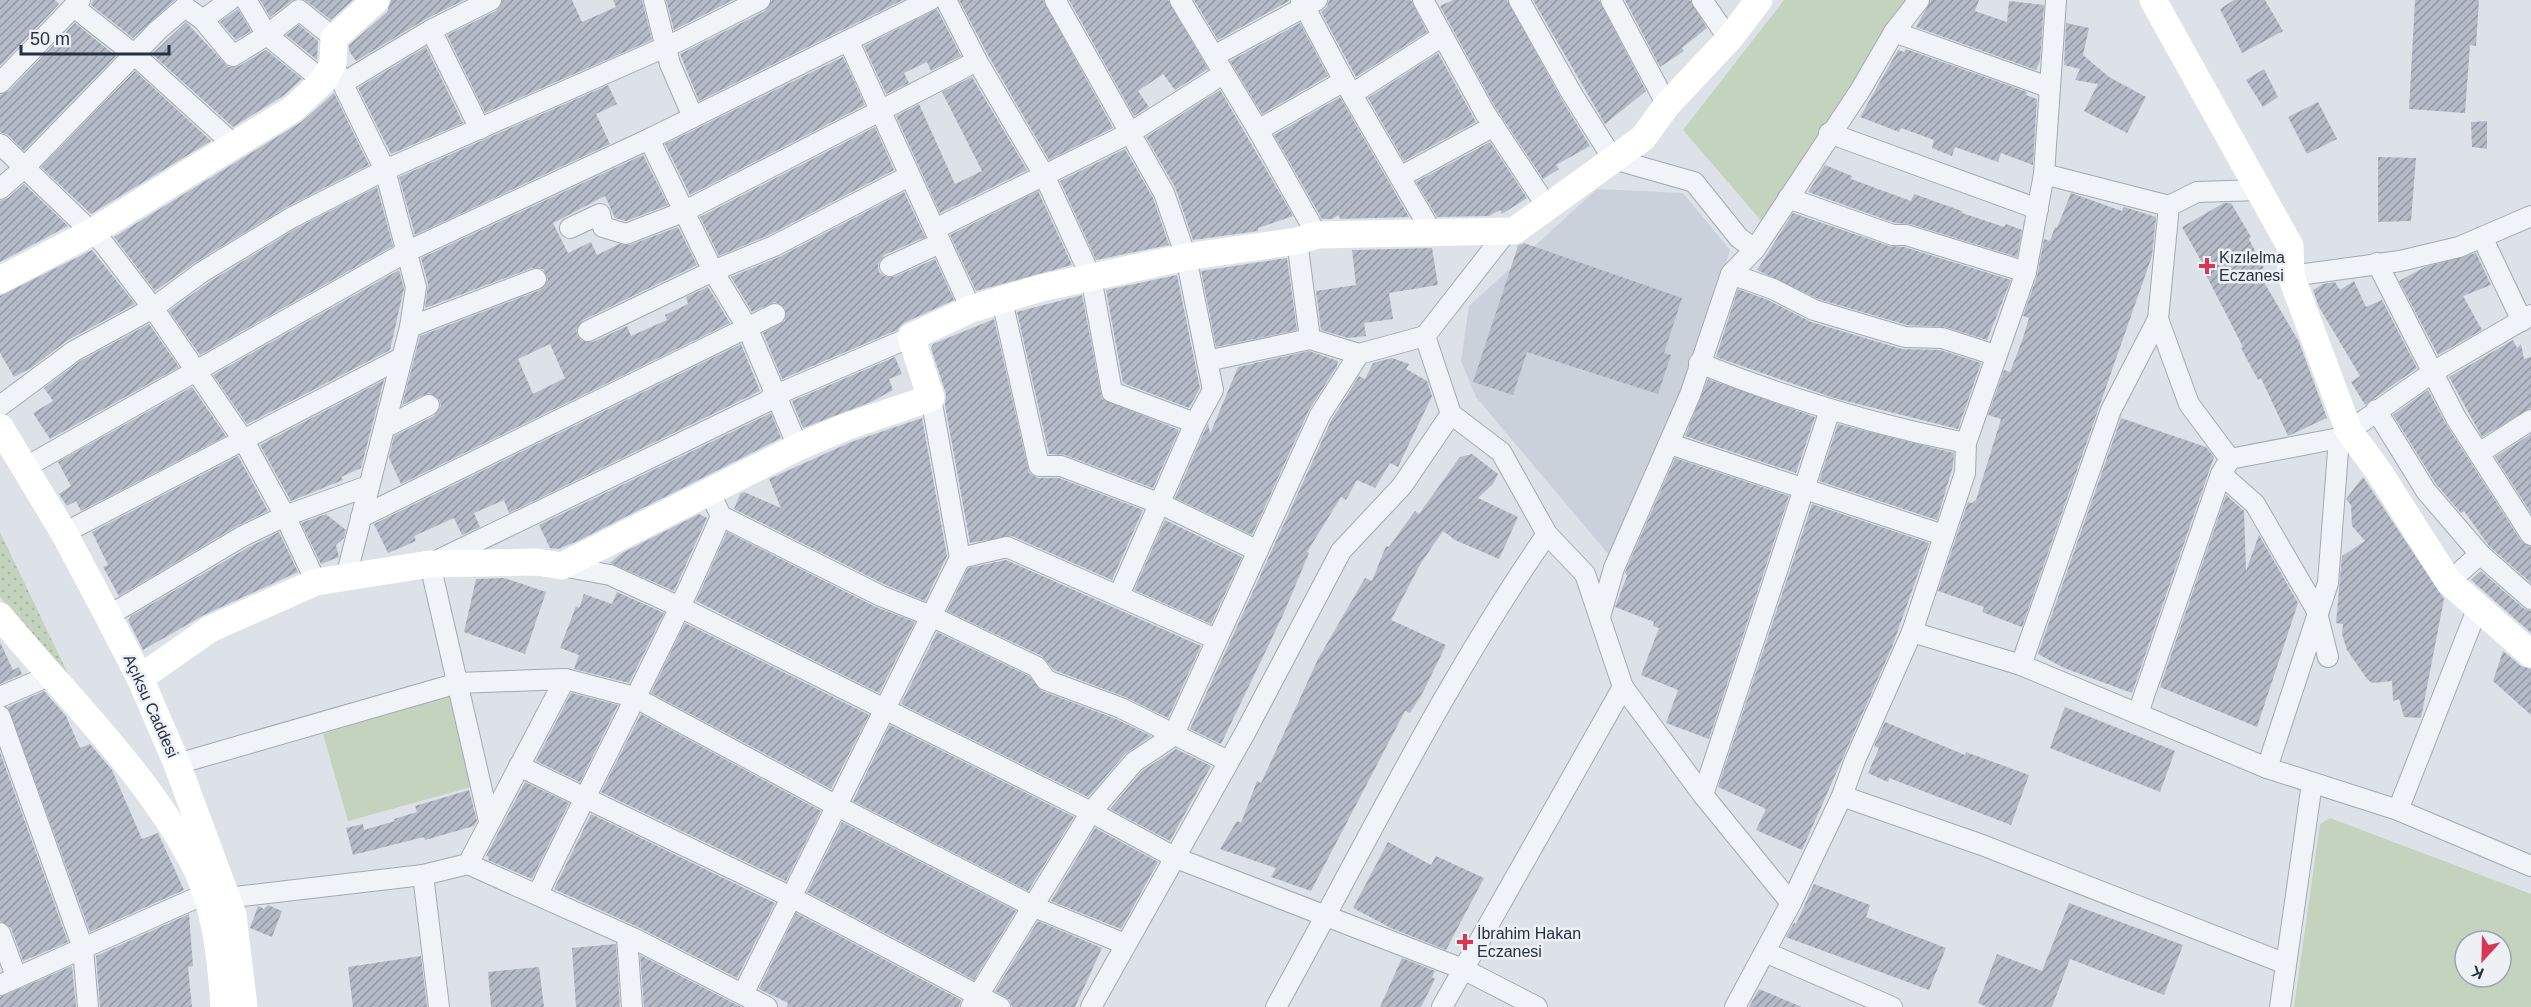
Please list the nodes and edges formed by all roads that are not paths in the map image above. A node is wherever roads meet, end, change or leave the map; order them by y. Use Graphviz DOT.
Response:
graph roads {
  1 [pos="230,0"];
  2 [pos="246,0"];
  3 [pos="376,0"];
  4 [pos="490,0"];
  5 [pos="760,0"];
  6 [pos="930,0"];
  7 [pos="946,0"];
  8 [pos="1055,0"];
  9 [pos="1180,0"];
  10 [pos="1422,0"];
  11 [pos="1519,0"];
  12 [pos="1611,0"];
  13 [pos="1702,0"];
  14 [pos="1759,0"];
  15 [pos="1919,0"];
  16 [pos="2056,0"];
  17 [pos="2153,0"];
  18 [pos="658,1"];
  19 [pos="1308,2"];
  20 [pos="181,3"];
  21 [pos="77,4"];
  22 [pos="203,20"];
  23 [pos="431,30"];
  24 [pos="1893,32"];
  25 [pos="267,35"];
  26 [pos="1441,37"];
  27 [pos="1729,39"];
  28 [pos="849,42"];
  29 [pos="665,47"];
  30 [pos="135,55"];
  31 [pos="1214,56"];
  32 [pos="977,61"];
  33 [pos="333,67"];
  34 [pos="1223,74"];
  35 [pos="0,83"];
  36 [pos="1348,87"];
  37 [pos="2049,87"];
  38 [pos="1667,105"];
  39 [pos="879,112"];
  40 [pos="693,117"];
  41 [pos="1494,126"];
  42 [pos="480,129"];
  43 [pos="1258,130"];
  44 [pos="1130,133"];
  45 [pos="1829,133"];
  46 [pos="649,139"];
  47 [pos="0,144"];
  48 [pos="233,144"];
  49 [pos="1613,159"];
  50 [pos="24,168"];
  51 [pos="385,170"];
  52 [pos="2044,174"];
  53 [pos="1044,175"];
  54 [pos="909,176"];
  55 [pos="1400,177"];
  56 [pos="0,189"];
  57 [pos="2258,190"];
  58 [pos="1788,198"];
  59 [pos="2169,206"];
  60 [pos="1548,207"];
  61 [pos="2038,208"];
  62 [pos="683,212"];
  63 [pos="2531,216"];
  64 [pos="570,228"];
  65 [pos="1507,231"];
  66 [pos="92,232"];
  67 [pos="1433,234"];
  68 [pos="937,236"];
  69 [pos="2482,237"];
  70 [pos="1307,238"];
  71 [pos="1755,249"];
  72 [pos="408,251"];
  73 [pos="1186,257"];
  74 [pos="2377,263"];
  75 [pos="890,266"];
  76 [pos="713,272"];
  77 [pos="2026,272"];
  78 [pos="1731,274"];
  79 [pos="2291,276"];
  80 [pos="1091,277"];
  81 [pos="536,279"];
  82 [pos="0,280"];
  83 [pos="1002,300"];
  84 [pos="153,308"];
  85 [pos="971,309"];
  86 [pos="775,314"];
  87 [pos="2526,318"];
  88 [pos="2158,319"];
  89 [pos="410,327"];
  90 [pos="747,327"];
  91 [pos="588,331"];
  92 [pos="1425,336"];
  93 [pos="911,337"];
  94 [pos="1310,339"];
  95 [pos="1359,354"];
  96 [pos="1995,355"];
  97 [pos="401,358"];
  98 [pos="1207,362"];
  99 [pos="1699,363"];
  100 [pos="196,371"];
  101 [pos="2433,372"];
  102 [pos="776,395"];
  103 [pos="931,398"];
  104 [pos="429,405"];
  105 [pos="0,406"];
  106 [pos="1830,410"];
  107 [pos="2376,410"];
  108 [pos="1451,414"];
  109 [pos="2531,420"];
  110 [pos="1195,423"];
  111 [pos="0,427"];
  112 [pos="386,427"];
  113 [pos="2344,435"];
  114 [pos="244,441"];
  115 [pos="1965,443"];
  116 [pos="1670,444"];
  117 [pos="798,447"];
  118 [pos="2479,453"];
  119 [pos="2226,467"];
  120 [pos="24,468"];
  121 [pos="368,486"];
  122 [pos="1806,490"];
  123 [pos="716,504"];
  124 [pos="1161,504"];
  125 [pos="285,516"];
  126 [pos="361,517"];
  127 [pos="2529,531"];
  128 [pos="64,533"];
  129 [pos="1547,534"];
  130 [pos="1943,535"];
  131 [pos="1258,551"];
  132 [pos="2480,554"];
  133 [pos="960,558"];
  134 [pos="430,564"];
  135 [pos="562,566"];
  136 [pos="346,577"];
  137 [pos="316,582"];
  138 [pos="2449,582"];
  139 [pos="1119,595"];
  140 [pos="2531,599"];
  141 [pos="2478,607"];
  142 [pos="682,608"];
  143 [pos="2318,613"];
  144 [pos="0,616"];
  145 [pos="108,616"];
  146 [pos="931,616"];
  147 [pos="1600,617"];
  148 [pos="1912,632"];
  149 [pos="1216,639"];
  150 [pos="2531,654"];
  151 [pos="2328,657"];
  152 [pos="2021,665"];
  153 [pos="50,676"];
  154 [pos="140,678"];
  155 [pos="565,679"];
  156 [pos="458,683"];
  157 [pos="1623,687"];
  158 [pos="0,697"];
  159 [pos="634,697"];
  160 [pos="885,708"];
  161 [pos="2138,713"];
  162 [pos="0,716"];
  163 [pos="1173,736"];
  164 [pos="1228,761"];
  165 [pos="177,764"];
  166 [pos="519,766"];
  167 [pos="2267,768"];
  168 [pos="2312,783"];
  169 [pos="1703,795"];
  170 [pos="1842,796"];
  171 [pos="584,798"];
  172 [pos="837,806"];
  173 [pos="2398,810"];
  174 [pos="1091,812"];
  175 [pos="489,821"];
  176 [pos="1176,858"];
  177 [pos="468,864"];
  178 [pos="2531,866"];
  179 [pos="423,875"];
  180 [pos="538,894"];
  181 [pos="216,896"];
  182 [pos="791,897"];
  183 [pos="1791,903"];
  184 [pos="1032,906"];
  185 [pos="1326,915"];
  186 [pos="0,933"];
  187 [pos="627,936"];
  188 [pos="1125,944"];
  189 [pos="83,948"];
  190 [pos="1765,952"];
  191 [pos="2286,964"];
  192 [pos="1463,969"];
  193 [pos="8,980"];
  194 [pos="743,994"];
  195 [pos="974,1002"];
  196 [pos="88,1007"];
  197 [pos="224,1007"];
  198 [pos="244,1007"];
  199 [pos="439,1007"];
  200 [pos="632,1007"];
  201 [pos="767,1007"];
  202 [pos="1000,1007"];
  203 [pos="1091,1007"];
  204 [pos="1276,1007"];
  205 [pos="1442,1007"];
  206 [pos="1537,1007"];
  207 [pos="1734,1007"];
  208 [pos="1892,1007"];
  209 [pos="2280,1007"];
  1 -- 22 [label="street"];
  2 -- 25 [label="street"];
  3 -- 33 [label="street"];
  4 -- 23 [label="street"];
  5 -- 29 [label="street"];
  6 -- 28 [label="street"];
  7 -- 32 [label="street"];
  8 -- 44 [label="street"];
  9 -- 31 [label="street"];
  10 -- 26 [label="street"];
  11 -- 49 [label="street"];
  12 -- 38 [label="street"];
  13 -- 27 [label="street"];
  14 -- 27 [label="street"];
  15 -- 24 [label="street"];
  16 -- 37 [label="street"];
  17 -- 57 [label="street"];
  18 -- 29 [label="street"];
  19 -- 31 [label="street"];
  19 -- 36 [label="street"];
  20 -- 22 [label="street"];
  20 -- 30 [label="street"];
  21 -- 30 [label="street"];
  21 -- 35 [label="street"];
  22 -- 25 [label="street"];
  23 -- 33 [label="street"];
  23 -- 42 [label="street"];
  24 -- 37 [label="street"];
  24 -- 45 [label="street"];
  25 -- 33 [label="street"];
  25 -- 33 [label="street"];
  26 -- 36 [label="street"];
  26 -- 41 [label="street"];
  27 -- 38 [label="street"];
  28 -- 39 [label="street"];
  28 -- 40 [label="street"];
  29 -- 40 [label="street"];
  29 -- 42 [label="street"];
  30 -- 48 [label="street"];
  30 -- 50 [label="street"];
  31 -- 34 [label="street"];
  32 -- 39 [label="street"];
  32 -- 53 [label="street"];
  33 -- 48 [label="street"];
  33 -- 51 [label="street"];
  34 -- 43 [label="street"];
  34 -- 44 [label="street"];
  36 -- 43 [label="street"];
  36 -- 55 [label="street"];
  37 -- 52 [label="street"];
  38 -- 49 [label="street"];
  39 -- 54 [label="street"];
  39 -- 62 [label="street"];
  40 -- 46 [label="street"];
  41 -- 55 [label="street"];
  41 -- 60 [label="street"];
  42 -- 51 [label="street"];
  43 -- 70 [label="street"];
  44 -- 53 [label="street"];
  44 -- 73 [label="street"];
  45 -- 58 [label="street"];
  45 -- 61 [label="street"];
  46 -- 62 [label="street"];
  46 -- 72 [label="street"];
  47 -- 50 [label="street"];
  48 -- 66 [label="street"];
  49 -- 60 [label="street"];
  49 -- 71 [label="street"];
  50 -- 56 [label="street"];
  50 -- 66 [label="street"];
  51 -- 72 [label="street"];
  51 -- 84 [label="street"];
  52 -- 59 [label="street"];
  52 -- 61 [label="street"];
  53 -- 68 [label="street"];
  53 -- 80 [label="street"];
  54 -- 68 [label="street"];
  54 -- 76 [label="street"];
  55 -- 67 [label="street"];
  57 -- 59 [label="street"];
  57 -- 79 [label="street"];
  58 -- 71 [label="street"];
  58 -- 77 [label="street"];
  59 -- 88 [label="street"];
  60 -- 65 [label="street"];
  61 -- 77 [label="street"];
  62 -- 64 [label="street"];
  62 -- 76 [label="street"];
  63 -- 69 [label="street"];
  65 -- 67 [label="street"];
  65 -- 92 [label="street"];
  66 -- 82 [label="street"];
  66 -- 84 [label="street"];
  67 -- 70 [label="street"];
  68 -- 75 [label="street"];
  68 -- 85 [label="street"];
  69 -- 74 [label="street"];
  69 -- 87 [label="street"];
  70 -- 73 [label="street"];
  70 -- 94 [label="street"];
  71 -- 78 [label="street"];
  72 -- 89 [label="street"];
  72 -- 100 [label="street"];
  73 -- 80 [label="street"];
  73 -- 98 [label="street"];
  74 -- 79 [label="street"];
  74 -- 101 [label="street"];
  76 -- 90 [label="street"];
  76 -- 91 [label="street"];
  77 -- 96 [label="street"];
  78 -- 96 [label="street"];
  78 -- 99 [label="street"];
  79 -- 113 [label="street"];
  80 -- 83 [label="street"];
  80 -- 110 [label="street"];
  81 -- 89 [label="street"];
  83 -- 85 [label="street"];
  83 -- 124 [label="street"];
  84 -- 100 [label="street"];
  84 -- 105 [label="street"];
  85 -- 93 [label="street"];
  86 -- 90 [label="street"];
  87 -- 101 [label="street"];
  88 -- 119 [label="street"];
  88 -- 152 [label="street"];
  89 -- 97 [label="street"];
  90 -- 102 [label="street"];
  90 -- 126 [label="street"];
  92 -- 95 [label="street"];
  92 -- 108 [label="street"];
  93 -- 102 [label="street"];
  93 -- 103 [label="street"];
  94 -- 95 [label="street"];
  94 -- 98 [label="street"];
  95 -- 131 [label="street"];
  96 -- 115 [label="street"];
  97 -- 112 [label="street"];
  97 -- 114 [label="street"];
  98 -- 110 [label="street"];
  99 -- 106 [label="street"];
  99 -- 116 [label="street"];
  100 -- 114 [label="street"];
  100 -- 120 [label="street"];
  101 -- 107 [label="street"];
  101 -- 118 [label="street"];
  102 -- 117 [label="street"];
  102 -- 134 [label="street"];
  103 -- 117 [label="street"];
  103 -- 133 [label="street"];
  104 -- 112 [label="street"];
  106 -- 115 [label="street"];
  106 -- 122 [label="street"];
  107 -- 113 [label="street"];
  107 -- 132 [label="street"];
  108 -- 129 [label="street"];
  108 -- 164 [label="street"];
  109 -- 118 [label="street"];
  110 -- 124 [label="street"];
  111 -- 120 [label="street, Açıksu Caddesi"];
  112 -- 121 [label="street"];
  113 -- 119 [label="street"];
  113 -- 138 [label="street"];
  113 -- 143 [label="street"];
  114 -- 125 [label="street"];
  114 -- 128 [label="street"];
  115 -- 130 [label="street"];
  116 -- 122 [label="street"];
  116 -- 147 [label="street"];
  117 -- 123 [label="street"];
  118 -- 127 [label="street"];
  119 -- 143 [label="street"];
  119 -- 161 [label="street"];
  120 -- 128 [label="street, Açıksu Caddesi"];
  121 -- 125 [label="street"];
  121 -- 126 [label="street"];
  122 -- 130 [label="street"];
  122 -- 169 [label="street"];
  123 -- 135 [label="street"];
  123 -- 142 [label="street"];
  123 -- 146 [label="street"];
  124 -- 131 [label="street"];
  124 -- 139 [label="street"];
  125 -- 137 [label="street"];
  125 -- 145 [label="street"];
  126 -- 136 [label="street"];
  128 -- 145 [label="street, Açıksu Caddesi"];
  129 -- 147 [label="street"];
  129 -- 185 [label="street"];
  130 -- 148 [label="street"];
  131 -- 149 [label="street"];
  132 -- 138 [label="street"];
  132 -- 140 [label="street"];
  133 -- 139 [label="street"];
  133 -- 146 [label="street"];
  134 -- 135 [label="street"];
  134 -- 136 [label="street"];
  134 -- 156 [label="street"];
  135 -- 142 [label="street"];
  136 -- 137 [label="street"];
  137 -- 154 [label="street"];
  138 -- 141 [label="street"];
  139 -- 149 [label="street"];
  141 -- 150 [label="street"];
  141 -- 173 [label="street"];
  142 -- 159 [label="street"];
  142 -- 160 [label="street"];
  143 -- 151 [label="street"];
  143 -- 167 [label="street"];
  144 -- 153 [label="street, Açıksu Caddesi"];
  145 -- 154 [label="street, Açıksu Caddesi"];
  146 -- 160 [label="street"];
  146 -- 163 [label="street"];
  147 -- 157 [label="street"];
  148 -- 152 [label="street"];
  148 -- 170 [label="street"];
  149 -- 163 [label="street"];
  152 -- 161 [label="street"];
  153 -- 158 [label="street"];
  153 -- 181 [label="street, Açıksu Caddesi"];
  154 -- 165 [label="street, Açıksu Caddesi"];
  155 -- 156 [label="street"];
  155 -- 159 [label="street"];
  155 -- 166 [label="street"];
  156 -- 165 [label="street"];
  156 -- 175 [label="street"];
  157 -- 169 [label="street"];
  157 -- 192 [label="street"];
  159 -- 171 [label="street"];
  159 -- 172 [label="street"];
  160 -- 172 [label="street"];
  160 -- 174 [label="street"];
  161 -- 167 [label="street"];
  162 -- 189 [label="street"];
  163 -- 164 [label="street"];
  163 -- 174 [label="street"];
  164 -- 176 [label="street"];
  165 -- 181 [label="street, Açıksu Caddesi"];
  166 -- 171 [label="street"];
  166 -- 175 [label="street"];
  167 -- 168 [label="street"];
  168 -- 173 [label="street"];
  168 -- 191 [label="street"];
  169 -- 183 [label="street"];
  170 -- 183 [label="street"];
  170 -- 191 [label="street"];
  171 -- 180 [label="street"];
  171 -- 182 [label="street"];
  172 -- 182 [label="street"];
  172 -- 184 [label="street"];
  173 -- 178 [label="street"];
  174 -- 176 [label="street"];
  174 -- 184 [label="street"];
  175 -- 177 [label="street"];
  176 -- 185 [label="street"];
  176 -- 188 [label="street"];
  177 -- 179 [label="street"];
  177 -- 180 [label="street"];
  179 -- 181 [label="street"];
  179 -- 199 [label="street"];
  180 -- 187 [label="street"];
  181 -- 189 [label="street"];
  181 -- 197 [label="street, Açıksu Caddesi"];
  181 -- 198 [label="street, Açıksu Caddesi"];
  182 -- 194 [label="street"];
  182 -- 195 [label="street"];
  183 -- 190 [label="street"];
  184 -- 188 [label="street"];
  184 -- 195 [label="street"];
  185 -- 192 [label="street"];
  185 -- 204 [label="street"];
  186 -- 193 [label="street"];
  187 -- 194 [label="street"];
  187 -- 200 [label="street"];
  188 -- 203 [label="street"];
  189 -- 193 [label="street"];
  189 -- 196 [label="street"];
  190 -- 207 [label="street"];
  190 -- 208 [label="street"];
  191 -- 209 [label="street"];
  192 -- 205 [label="street"];
  192 -- 206 [label="street"];
  194 -- 201 [label="street"];
  195 -- 202 [label="street"];
}
